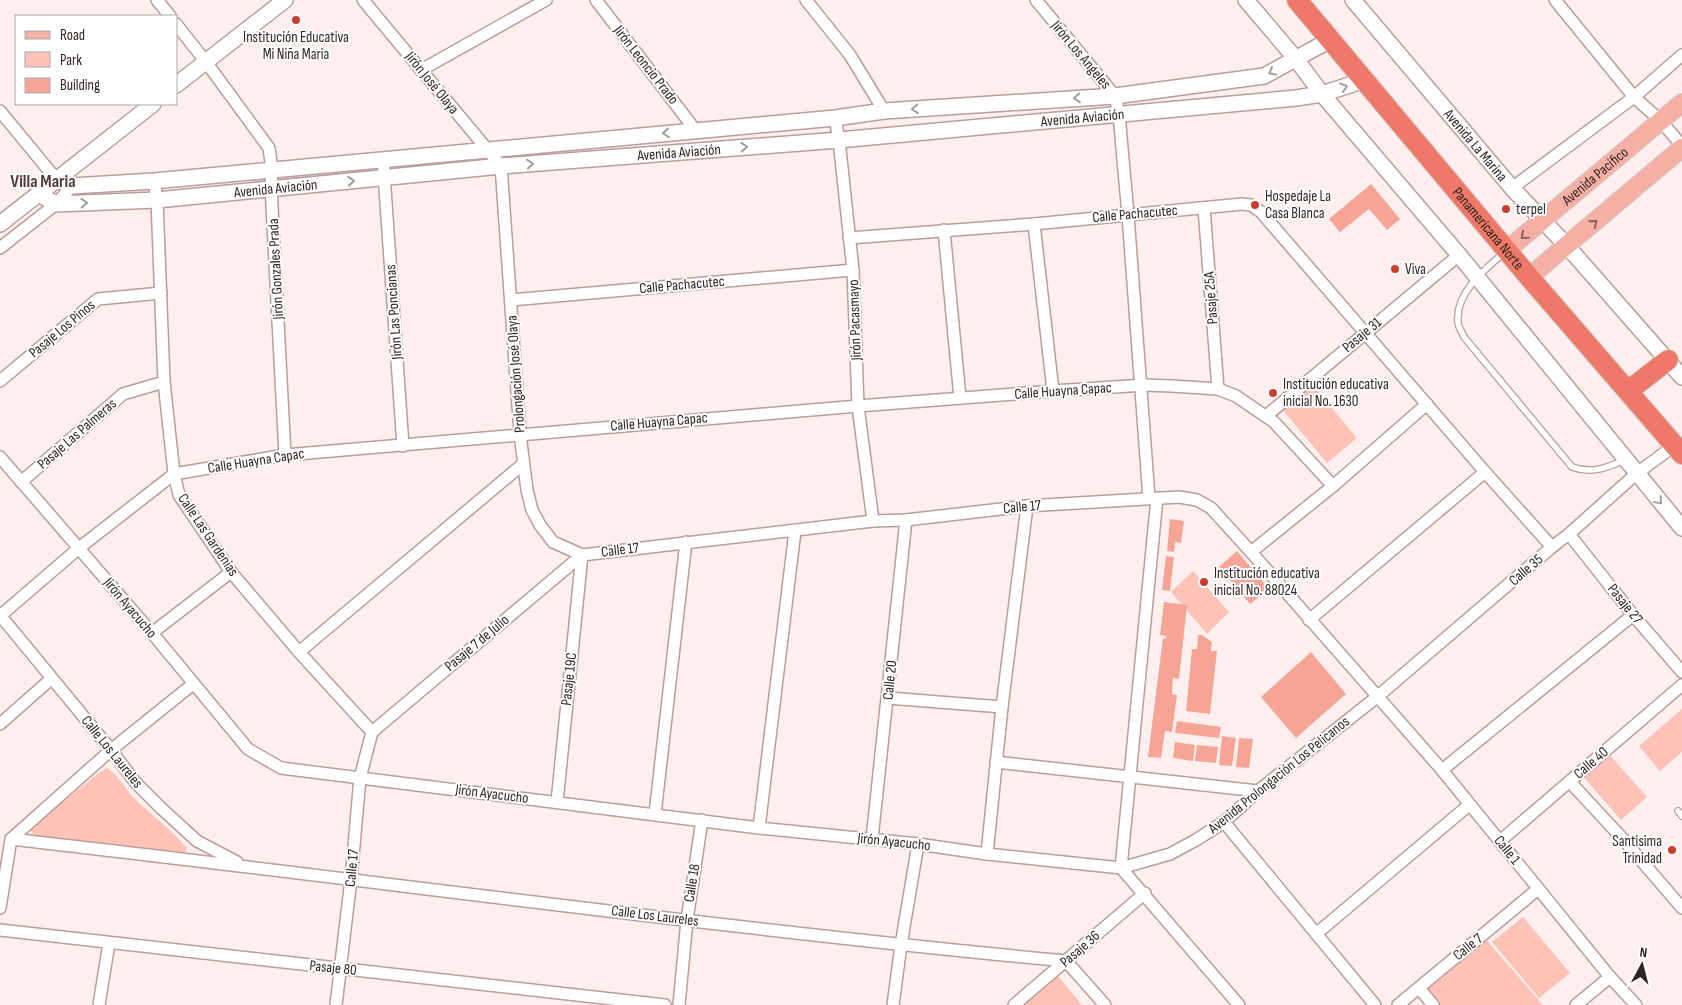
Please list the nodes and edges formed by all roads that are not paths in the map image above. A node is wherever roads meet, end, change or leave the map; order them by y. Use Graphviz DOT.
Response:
graph roads {
  1 [pos="157,0"];
  2 [pos="285,0"];
  3 [pos="363,0"];
  4 [pos="546,0"];
  5 [pos="596,0"];
  6 [pos="806,0"];
  7 [pos="1036,0"];
  8 [pos="1246,0"];
  9 [pos="1297,0"];
  10 [pos="1556,0"];
  11 [pos="1360,2"];
  12 [pos="169,15"];
  13 [pos="178,27"];
  14 [pos="1330,40"];
  15 [pos="1682,55"];
  16 [pos="1296,59"];
  17 [pos="206,62"];
  18 [pos="421,70"];
  19 [pos="1365,80"];
  20 [pos="178,84"];
  21 [pos="1322,94"];
  22 [pos="1115,96"];
  23 [pos="1634,97"];
  24 [pos="1682,103"];
  25 [pos="152,105"];
  26 [pos="0,111"];
  27 [pos="884,112"];
  28 [pos="1119,114"];
  29 [pos="835,118"];
  30 [pos="1661,121"];
  31 [pos="696,131"];
  32 [pos="839,140"];
  33 [pos="1682,147"];
  34 [pos="487,150"];
  35 [pos="383,160"];
  36 [pos="501,166"];
  37 [pos="272,170"];
  38 [pos="56,178"];
  39 [pos="385,178"];
  40 [pos="154,180"];
  41 [pos="72,186"];
  42 [pos="271,187"];
  43 [pos="1512,188"];
  44 [pos="39,194"];
  45 [pos="157,200"];
  46 [pos="56,204"];
  47 [pos="1204,208"];
  48 [pos="1128,215"];
  49 [pos="1542,220"];
  50 [pos="0,224"];
  51 [pos="1034,224"];
  52 [pos="944,230"];
  53 [pos="849,238"];
  54 [pos="1567,246"];
  55 [pos="0,248"];
  56 [pos="1507,250"];
  57 [pos="1458,255"];
  58 [pos="853,270"];
  59 [pos="1476,277"];
  60 [pos="1529,277"];
  61 [pos="160,293"];
  62 [pos="511,300"];
  63 [pos="1365,331"];
  64 [pos="1668,360"];
  65 [pos="1682,377"];
  66 [pos="0,381"];
  67 [pos="164,382"];
  68 [pos="1140,386"];
  69 [pos="1218,390"];
  70 [pos="1052,391"];
  71 [pos="1628,391"];
  72 [pos="960,398"];
  73 [pos="1427,404"];
  74 [pos="858,406"];
  75 [pos="1266,416"];
  76 [pos="520,434"];
  77 [pos="403,446"];
  78 [pos="1678,449"];
  79 [pos="285,455"];
  80 [pos="0,457"];
  81 [pos="1624,460"];
  82 [pos="523,464"];
  83 [pos="1485,472"];
  84 [pos="174,474"];
  85 [pos="1636,474"];
  86 [pos="21,482"];
  87 [pos="1333,486"];
  88 [pos="1152,498"];
  89 [pos="1027,506"];
  90 [pos="906,520"];
  91 [pos="873,521"];
  92 [pos="1682,528"];
  93 [pos="795,531"];
  94 [pos="1569,534"];
  95 [pos="686,542"];
  96 [pos="1552,547"];
  97 [pos="79,548"];
  98 [pos="1251,552"];
  99 [pos="582,555"];
  100 [pos="232,572"];
  101 [pos="0,615"];
  102 [pos="1633,615"];
  103 [pos="1309,620"];
  104 [pos="152,633"];
  105 [pos="298,652"];
  106 [pos="1682,672"];
  107 [pos="52,679"];
  108 [pos="193,684"];
  109 [pos="1682,686"];
  110 [pos="1378,697"];
  111 [pos="888,698"];
  112 [pos="1002,708"];
  113 [pos="0,724"];
  114 [pos="372,732"];
  115 [pos="112,750"];
  116 [pos="996,762"];
  117 [pos="1442,770"];
  118 [pos="1130,776"];
  119 [pos="360,778"];
  120 [pos="1570,782"];
  121 [pos="1258,791"];
  122 [pos="557,802"];
  123 [pos="1469,805"];
  124 [pos="655,814"];
  125 [pos="702,820"];
  126 [pos="1224,822"];
  127 [pos="759,828"];
  128 [pos="11,839"];
  129 [pos="872,839"];
  130 [pos="1500,841"];
  131 [pos="918,844"];
  132 [pos="987,854"];
  133 [pos="244,865"];
  134 [pos="1121,868"];
  135 [pos="351,878"];
  136 [pos="1538,890"];
  137 [pos="1145,893"];
  138 [pos="0,908"];
  139 [pos="1682,908"];
  140 [pos="687,920"];
  141 [pos="0,930"];
  142 [pos="1316,934"];
  143 [pos="109,943"];
  144 [pos="901,945"];
  145 [pos="1066,961"];
  146 [pos="341,969"];
  147 [pos="1610,977"];
  148 [pos="1419,988"];
  149 [pos="99,1005"];
  150 [pos="336,1005"];
  151 [pos="665,1005"];
  152 [pos="679,1005"];
  153 [pos="893,1005"];
  154 [pos="1014,1005"];
  155 [pos="1105,1005"];
  156 [pos="1239,1005"];
  157 [pos="1375,1005"];
  158 [pos="1398,1005"];
  159 [pos="1433,1005"];
  160 [pos="1576,1005"];
  161 [pos="1636,1005"];
  1 -- 12 [label="street"];
  2 -- 17 [label="street"];
  3 -- 18 [label="street, Jirón José Olaya"];
  4 -- 18 [label="street"];
  5 -- 31 [label="street, Jirón Leoncio Prado"];
  6 -- 27 [label="street"];
  7 -- 22 [label="street, Jirón Los Angeles"];
  8 -- 16 [label="street"];
  9 -- 14 [label="highway, Panamericana Norte"];
  10 -- 23 [label="street"];
  11 -- 43 [label="street, Avenida La Marina"];
  13 -- 17 [label="street, Jirón Gonzales Prada"];
  14 -- 16 [label="street, Avenida Aviación"];
  14 -- 19 [label="highway, Panamericana Norte"];
  15 -- 23 [label="street"];
  16 -- 21 [label="street"];
  16 -- 22 [label="street, Avenida Aviación, one-way"];
  17 -- 20 [label="street"];
  17 -- 37 [label="street, Jirón Gonzales Prada"];
  18 -- 34 [label="street, Jirón José Olaya"];
  21 -- 19 [label="street, Avenida Aviación, one-way"];
  19 -- 56 [label="highway, Panamericana Norte"];
  21 -- 28 [label="street, Avenida Aviación"];
  21 -- 57 [label="street"];
  22 -- 27 [label="street, Avenida Aviación, one-way"];
  22 -- 28 [label="street, Jirón Los Angeles"];
  23 -- 30 [label="street"];
  23 -- 43 [label="street"];
  24 -- 30 [label="main road, Avenida Pacífico"];
  25 -- 38 [label="street"];
  26 -- 38 [label="street"];
  27 -- 29 [label="street, Avenida Aviación"];
  28 -- 32 [label="street, Avenida Aviación"];
  28 -- 48 [label="street, Jirón Los Angeles"];
  29 -- 31 [label="street, Avenida Aviación"];
  29 -- 32 [label="street, Jirón Pacasmayo"];
  30 -- 33 [label="street"];
  30 -- 49 [label="main road, Avenida Pacífico"];
  31 -- 34 [label="street, Avenida Aviación, one-way"];
  36 -- 32 [label="street, Avenida Aviación, one-way"];
  32 -- 53 [label="street, Jirón Pacasmayo"];
  54 -- 33 [label="main road, one-way"];
  34 -- 35 [label="street, Avenida Aviación"];
  34 -- 36 [label="street, Jirón José Olaya"];
  35 -- 37 [label="street, Avenida Aviación"];
  35 -- 39 [label="street, Jirón Las Poncianas"];
  36 -- 39 [label="street, Avenida Aviación"];
  36 -- 62 [label="street, Prolongación José Olaya"];
  37 -- 40 [label="street, Avenida Aviación"];
  37 -- 42 [label="street, Jirón Gonzales Prada"];
  38 -- 41 [label="street"];
  38 -- 44 [label="street"];
  42 -- 39 [label="street, Avenida Aviación, one-way"];
  39 -- 77 [label="street, Jirón Las Poncianas"];
  40 -- 41 [label="street, Avenida Aviación"];
  40 -- 45 [label="street, Calle Las Gardenias"];
  41 -- 46 [label="street"];
  42 -- 45 [label="street, Avenida Aviación"];
  42 -- 79 [label="street, Jirón Gonzales Prada"];
  43 -- 49 [label="street, Avenida La Marina"];
  44 -- 46 [label="street"];
  44 -- 50 [label="street"];
  46 -- 45 [label="street, Avenida Aviación, one-way"];
  45 -- 61 [label="street, Calle Las Gardenias"];
  46 -- 55 [label="street"];
  47 -- 48 [label="street, Calle Pachacutec"];
  47 -- 63 [label="street, Calle Pachacutec"];
  47 -- 69 [label="street, Pasaje 25A"];
  48 -- 51 [label="street, Calle Pachacutec"];
  48 -- 68 [label="street, Jirón Los Angeles"];
  49 -- 54 [label="street, Avenida La Marina"];
  49 -- 56 [label="main road, Avenida Pacífico, one-way"];
  51 -- 52 [label="street, Calle Pachacutec"];
  51 -- 70 [label="street"];
  52 -- 53 [label="street, Calle Pachacutec"];
  52 -- 72 [label="street"];
  53 -- 58 [label="street, Jirón Pacasmayo"];
  54 -- 60 [label="main road"];
  54 -- 64 [label="street, Avenida La Marina"];
  56 -- 59 [label="lane"];
  56 -- 60 [label="highway, Panamericana Norte"];
  57 -- 59 [label="street"];
  57 -- 63 [label="street, Pasaje 31"];
  58 -- 62 [label="street, Calle Pachacutec"];
  58 -- 74 [label="street, Jirón Pacasmayo"];
  59 -- 81 [label="street"];
  59 -- 81 [label="lane"];
  60 -- 71 [label="highway, Panamericana Norte"];
  61 -- 66 [label="street, Pasaje Los Pinos"];
  61 -- 67 [label="street, Calle Las Gardenias"];
  62 -- 76 [label="street, Prolongación José Olaya"];
  63 -- 73 [label="street, Calle Pachacutec"];
  63 -- 75 [label="street, Pasaje 31"];
  64 -- 65 [label="street, Avenida La Marina"];
  64 -- 71 [label="highway"];
  67 -- 84 [label="street, Calle Las Gardenias"];
  67 -- 86 [label="street, Pasaje Las Palmeras"];
  68 -- 69 [label="street, Calle Huayna Capac"];
  68 -- 70 [label="street, Calle Huayna Capac"];
  68 -- 88 [label="street, Jirón Los Angeles"];
  69 -- 75 [label="street, Calle Huayna Capac"];
  70 -- 72 [label="street, Calle Huayna Capac"];
  71 -- 78 [label="highway, Panamericana Norte"];
  72 -- 74 [label="street, Calle Huayna Capac"];
  73 -- 83 [label="street, Calle Pachacutec"];
  73 -- 87 [label="street"];
  74 -- 76 [label="street, Calle Huayna Capac"];
  74 -- 91 [label="street, Jirón Pacasmayo"];
  75 -- 87 [label="street, Calle Huayna Capac"];
  76 -- 77 [label="street, Calle Huayna Capac"];
  76 -- 82 [label="street, Prolongación José Olaya"];
  77 -- 79 [label="street, Calle Huayna Capac"];
  78 -- 85 [label="street, Calle 35"];
  79 -- 84 [label="street, Calle Huayna Capac"];
  80 -- 86 [label="street, Jirón Ayacucho"];
  81 -- 85 [label="street"];
  82 -- 99 [label="street, Prolongación José Olaya"];
  82 -- 105 [label="street"];
  83 -- 96 [label="street, Calle Pachacutec"];
  83 -- 103 [label="street"];
  84 -- 97 [label="street, Calle Huayna Capac"];
  84 -- 100 [label="street, Calle Las Gardenias"];
  85 -- 92 [label="street, one-way"];
  85 -- 94 [label="street, Calle 35"];
  86 -- 97 [label="street, Jirón Ayacucho"];
  87 -- 98 [label="street"];
  88 -- 89 [label="street, Calle 17"];
  88 -- 98 [label="street, Calle 17"];
  88 -- 118 [label="street, Jirón Los Angeles"];
  89 -- 90 [label="street, Calle 17"];
  89 -- 112 [label="street"];
  90 -- 91 [label="street, Calle 17"];
  90 -- 111 [label="street, Calle 20"];
  91 -- 93 [label="street, Calle 17"];
  93 -- 95 [label="street, Calle 17"];
  93 -- 127 [label="street"];
  94 -- 96 [label="street, Calle 35"];
  94 -- 102 [label="street, Pasaje 27"];
  95 -- 99 [label="street, Calle 17"];
  95 -- 124 [label="street"];
  96 -- 110 [label="street, Calle 35"];
  97 -- 101 [label="street, Calle Huayna Capac"];
  97 -- 104 [label="street, Jirón Ayacucho"];
  98 -- 103 [label="street, Calle 17"];
  99 -- 114 [label="street, Pasaje 7 de Julio"];
  99 -- 122 [label="street, Pasaje 19C"];
  100 -- 104 [label="street"];
  100 -- 105 [label="street, Calle Las Gardenias"];
  101 -- 107 [label="street, Calle Los Laureles"];
  102 -- 106 [label="street, Pasaje 27"];
  102 -- 117 [label="street"];
  103 -- 110 [label="street, Calle 17"];
  104 -- 108 [label="street, Jirón Ayacucho"];
  105 -- 114 [label="street, Calle Las Gardenias"];
  107 -- 113 [label="street"];
  107 -- 115 [label="street, Calle Los Laureles"];
  108 -- 115 [label="street"];
  108 -- 119 [label="street, Jirón Ayacucho"];
  109 -- 120 [label="street, Calle 40"];
  110 -- 117 [label="street, Calle 1"];
  110 -- 121 [label="street, Avenida Prolongación Los Pelicanos"];
  111 -- 112 [label="street"];
  111 -- 129 [label="street, Calle 20"];
  112 -- 116 [label="street"];
  114 -- 119 [label="street, Calle 17"];
  115 -- 128 [label="street"];
  115 -- 133 [label="street, Calle Los Laureles"];
  116 -- 118 [label="street"];
  116 -- 132 [label="street"];
  117 -- 123 [label="street, Calle 1"];
  118 -- 121 [label="street"];
  118 -- 134 [label="street, Jirón Los Angeles"];
  119 -- 122 [label="street, Jirón Ayacucho"];
  119 -- 135 [label="street, Calle 17"];
  120 -- 130 [label="street, Calle 40"];
  120 -- 139 [label="street"];
  121 -- 126 [label="street, Avenida Prolongación Los Pelicanos"];
  122 -- 124 [label="street, Jirón Ayacucho"];
  123 -- 130 [label="street, Calle 1"];
  123 -- 142 [label="street"];
  124 -- 125 [label="street, Jirón Ayacucho"];
  125 -- 127 [label="street, Jirón Ayacucho"];
  125 -- 140 [label="street, Calle 18"];
  126 -- 134 [label="street, Avenida Prolongación Los Pelicanos"];
  126 -- 142 [label="street"];
  127 -- 129 [label="street, Jirón Ayacucho"];
  128 -- 133 [label="street, Calle Los Laureles"];
  128 -- 138 [label="street"];
  129 -- 131 [label="street, Jirón Ayacucho"];
  130 -- 136 [label="street, Calle 1"];
  131 -- 132 [label="street, Jirón Ayacucho"];
  131 -- 144 [label="street"];
  132 -- 134 [label="street, Jirón Ayacucho"];
  133 -- 135 [label="street, Calle Los Laureles"];
  134 -- 137 [label="street"];
  135 -- 140 [label="street, Calle Los Laureles"];
  135 -- 146 [label="street, Calle 17"];
  136 -- 147 [label="street, Calle 1"];
  136 -- 148 [label="street, Calle 7"];
  137 -- 145 [label="street, Pasaje 36"];
  137 -- 156 [label="street"];
  140 -- 144 [label="street, Calle Los Laureles"];
  140 -- 152 [label="street, Calle 18"];
  141 -- 143 [label="street, Pasaje 80"];
  142 -- 157 [label="street"];
  143 -- 146 [label="street, Pasaje 80"];
  143 -- 149 [label="street"];
  144 -- 145 [label="street, Calle Los Laureles"];
  144 -- 153 [label="street"];
  145 -- 154 [label="street, Pasaje 36"];
  145 -- 155 [label="street"];
  146 -- 150 [label="street, Calle 17"];
  146 -- 151 [label="street, Pasaje 80"];
  147 -- 160 [label="street"];
  147 -- 161 [label="street, Calle 1"];
  148 -- 158 [label="street, Calle 7"];
  148 -- 159 [label="street"];
}
